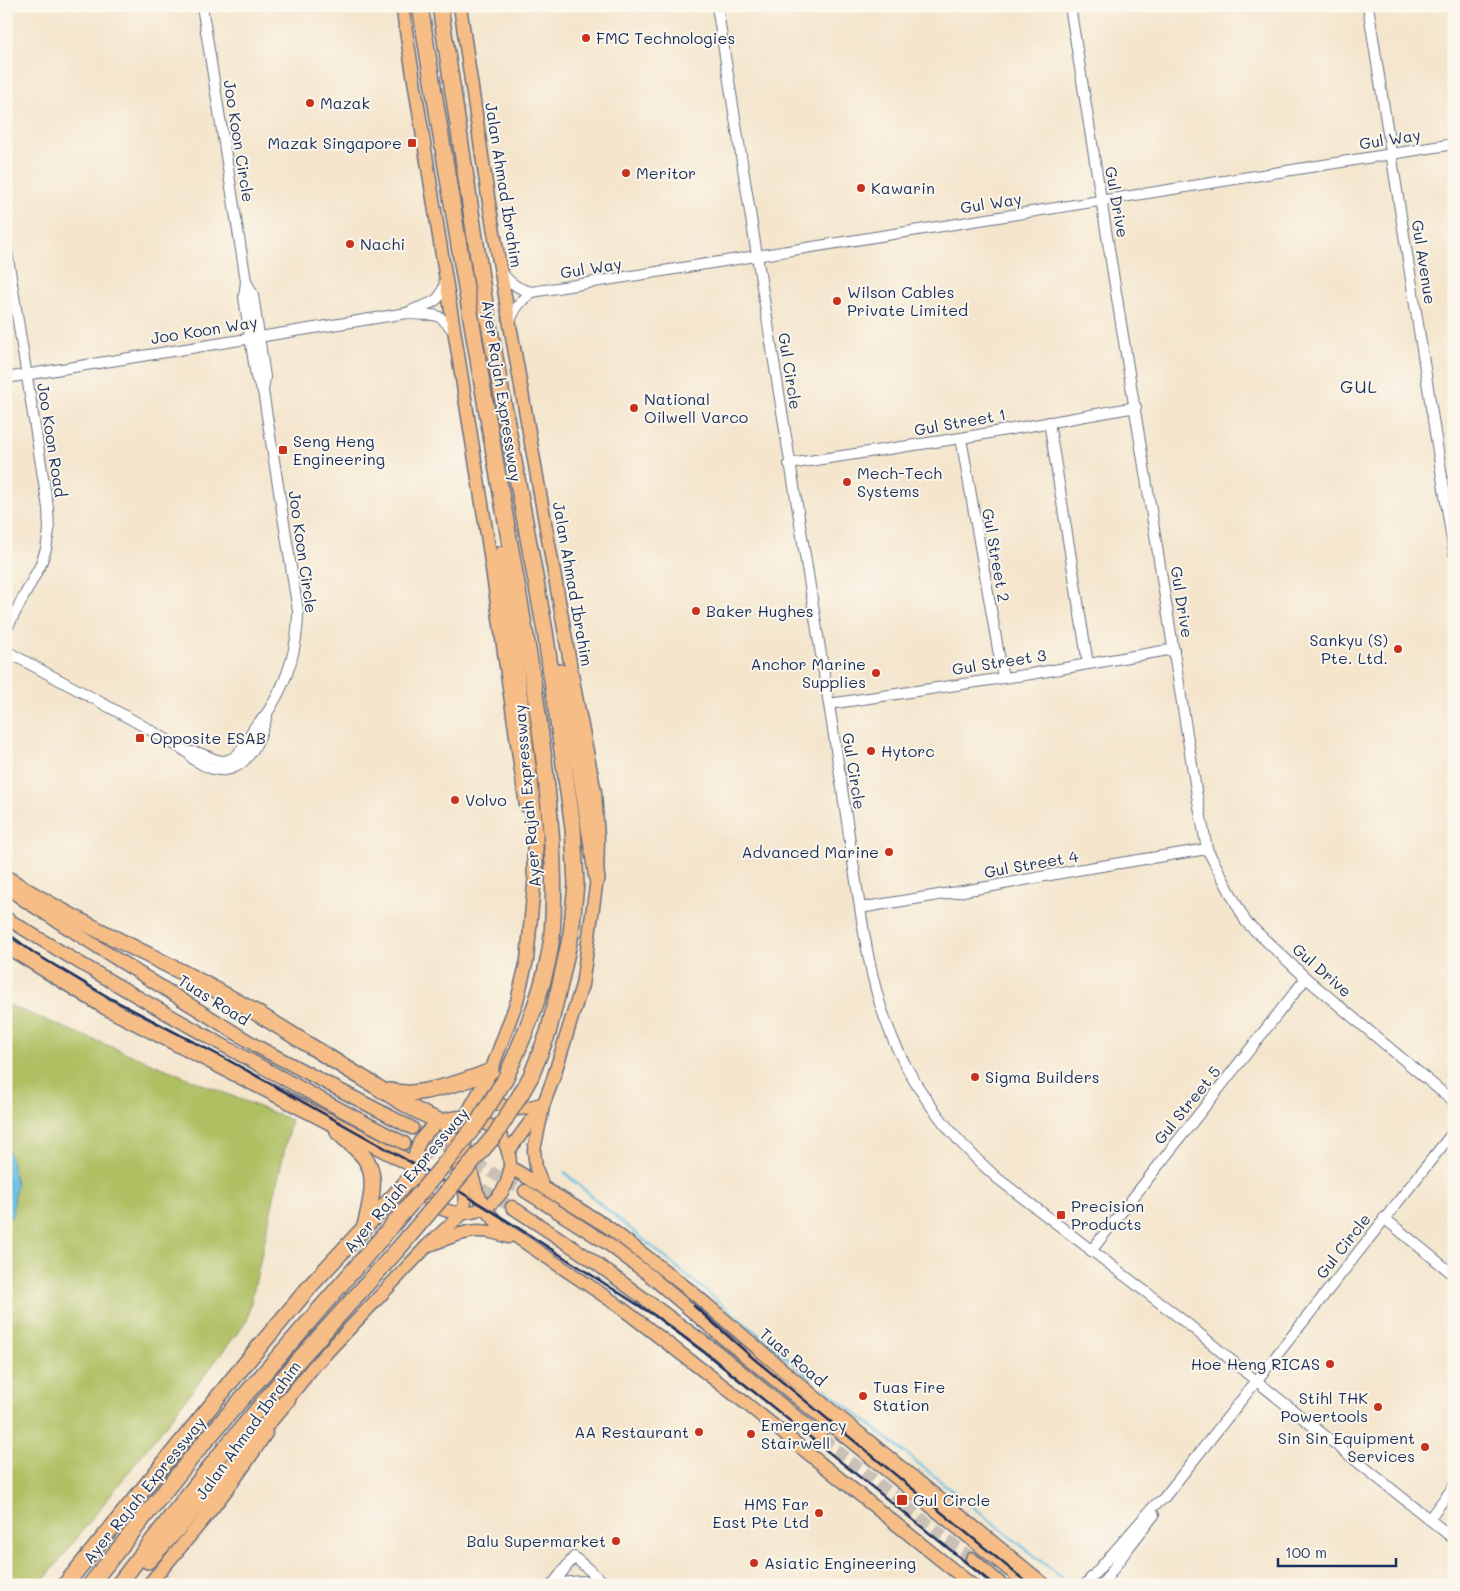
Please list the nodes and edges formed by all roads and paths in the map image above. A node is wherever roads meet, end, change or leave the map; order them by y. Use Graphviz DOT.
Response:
graph roads {
  1 [pos="202,6"];
  2 [pos="402,6"];
  3 [pos="420,6"];
  4 [pos="440,6"];
  5 [pos="460,6"];
  6 [pos="717,6"];
  7 [pos="1070,6"];
  8 [pos="1368,6"];
  9 [pos="1454,144"];
  10 [pos="1392,154"];
  11 [pos="1101,201"];
  12 [pos="6,246"];
  13 [pos="757,255"];
  14 [pos="501,270"];
  15 [pos="446,277"];
  16 [pos="532,292"];
  17 [pos="407,313"];
  18 [pos="510,325"];
  19 [pos="454,333"];
  20 [pos="255,337"];
  21 [pos="27,375"];
  22 [pos="6,378"];
  23 [pos="1136,406"];
  24 [pos="488,421"];
  25 [pos="1048,422"];
  26 [pos="961,438"];
  27 [pos="789,464"];
  28 [pos="1454,553"];
  29 [pos="6,630"];
  30 [pos="545,632"];
  31 [pos="1174,649"];
  32 [pos="6,651"];
  33 [pos="1088,664"];
  34 [pos="1003,678"];
  35 [pos="829,704"];
  36 [pos="1207,849"];
  37 [pos="535,874"];
  38 [pos="6,878"];
  39 [pos="597,879"];
  40 [pos="6,887"];
  41 [pos="860,908"];
  42 [pos="6,918"];
  43 [pos="6,945"];
  44 [pos="1306,978"];
  45 [pos="491,1071"];
  46 [pos="382,1090"];
  47 [pos="544,1102"];
  48 [pos="1454,1102"];
  49 [pos="465,1117"];
  50 [pos="329,1122"];
  51 [pos="442,1122"];
  52 [pos="412,1128"];
  53 [pos="1454,1131"];
  54 [pos="404,1143"];
  55 [pos="508,1152"];
  56 [pos="510,1167"];
  57 [pos="415,1169"];
  58 [pos="543,1187"];
  59 [pos="525,1191"];
  60 [pos="512,1206"];
  61 [pos="485,1208"];
  62 [pos="462,1214"];
  63 [pos="1384,1218"];
  64 [pos="365,1226"];
  65 [pos="427,1246"];
  66 [pos="538,1250"];
  67 [pos="1091,1251"];
  68 [pos="1454,1275"];
  69 [pos="1256,1381"];
  70 [pos="288,1399"];
  71 [pos="822,1438"];
  72 [pos="1454,1486"];
  73 [pos="1163,1499"];
  74 [pos="1429,1519"];
  75 [pos="1454,1539"];
  76 [pos="972,1559"];
  77 [pos="606,1584"];
  78 [pos="65,1585"];
  79 [pos="90,1585"];
  80 [pos="118,1585"];
  81 [pos="126,1585"];
  82 [pos="148,1585"];
  83 [pos="552,1585"];
  84 [pos="972,1585"];
  85 [pos="1002,1585"];
  86 [pos="1028,1585"];
  87 [pos="1045,1585"];
  88 [pos="1085,1585"];
  89 [pos="1102,1585"];
  1 -- 20 [label="street, Joo Koon Circle"];
  2 -- 15 [label="main road"];
  3 -- 24 [label="highway, Ayer Rajah Expressway"];
  4 -- 30 [label="highway, Ayer Rajah Expressway"];
  5 -- 14 [label="main road, Jalan Ahmad Ibrahim"];
  6 -- 13 [label="street, Gul Circle"];
  7 -- 11 [label="street, Gul Drive"];
  8 -- 10 [label="street, Gul Avenue"];
  9 -- 10 [label="street, Gul Way"];
  10 -- 11 [label="street, Gul Way"];
  10 -- 28 [label="street, Gul Avenue"];
  11 -- 13 [label="street, Gul Way"];
  11 -- 23 [label="street, Gul Drive"];
  12 -- 21 [label="street, Joo Koon Road"];
  13 -- 16 [label="street, Gul Way"];
  13 -- 27 [label="street, Gul Circle"];
  14 -- 16 [label="street"];
  14 -- 18 [label="main road, Jalan Ahmad Ibrahim"];
  15 -- 17 [label="street, Joo Koon Way"];
  15 -- 19 [label="main road"];
  16 -- 18 [label="street"];
  17 -- 19 [label="street, Joo Koon Way"];
  17 -- 20 [label="street, Joo Koon Way"];
  18 -- 39 [label="main road, Jalan Ahmad Ibrahim"];
  19 -- 37 [label="main road"];
  20 -- 21 [label="street, Joo Koon Way"];
  20 -- 32 [label="street, Joo Koon Circle"];
  21 -- 22 [label="street, Joo Koon Way"];
  21 -- 29 [label="street, Joo Koon Road"];
  23 -- 25 [label="street, Gul Street 1"];
  23 -- 31 [label="street, Gul Drive"];
  24 -- 37 [label="highway"];
  24 -- 79 [label="highway, Ayer Rajah Expressway, bridge"];
  25 -- 26 [label="street, Gul Street 1"];
  25 -- 33 [label="street"];
  26 -- 27 [label="street, Gul Street 1"];
  26 -- 34 [label="street, Gul Street 2"];
  27 -- 35 [label="street, Gul Circle"];
  30 -- 39 [label="highway"];
  30 -- 80 [label="highway, Ayer Rajah Expressway, bridge"];
  31 -- 33 [label="street, Gul Street 3"];
  31 -- 36 [label="street, Gul Drive"];
  33 -- 34 [label="street, Gul Street 3"];
  34 -- 35 [label="street, Gul Street 3"];
  35 -- 41 [label="street, Gul Circle"];
  36 -- 41 [label="street, Gul Street 4"];
  36 -- 44 [label="street, Gul Drive"];
  37 -- 45 [label="main road"];
  38 -- 46 [label="highway"];
  39 -- 47 [label="main road, Jalan Ahmad Ibrahim"];
  40 -- 52 [label="main road, Tuas Road"];
  41 -- 67 [label="street, Gul Circle"];
  42 -- 54 [label="main road, Tuas Road"];
  43 -- 50 [label="highway"];
  44 -- 48 [label="street, Gul Drive"];
  44 -- 67 [label="street, Gul Street 5"];
  45 -- 46 [label="highway"];
  45 -- 47 [label="main road"];
  45 -- 49 [label="main road"];
  46 -- 51 [label="highway"];
  47 -- 55 [label="main road, Jalan Ahmad Ibrahim"];
  47 -- 58 [label="main road"];
  49 -- 51 [label="main road"];
  49 -- 55 [label="main road"];
  49 -- 61 [label="main road"];
  50 -- 57 [label="highway"];
  50 -- 64 [label="highway"];
  51 -- 57 [label="main road"];
  51 -- 62 [label="main road"];
  53 -- 63 [label="street, Gul Circle"];
  55 -- 56 [label="main road"];
  56 -- 58 [label="main road, Tuas Road"];
  56 -- 61 [label="main road"];
  57 -- 62 [label="main road"];
  57 -- 64 [label="highway"];
  58 -- 87 [label="main road, Tuas Road"];
  59 -- 86 [label="main road, Tuas Road"];
  60 -- 71 [label="main road"];
  61 -- 62 [label="main road"];
  61 -- 66 [label="main road"];
  62 -- 65 [label="main road, Jalan Ahmad Ibrahim"];
  63 -- 68 [label="street"];
  63 -- 69 [label="street, Gul Circle"];
  64 -- 78 [label="highway"];
  65 -- 66 [label="main road"];
  65 -- 70 [label="main road, Jalan Ahmad Ibrahim"];
  66 -- 84 [label="main road"];
  67 -- 69 [label="street, Gul Circle"];
  69 -- 73 [label="street, Gul Circle"];
  69 -- 74 [label="street"];
  70 -- 81 [label="highway"];
  70 -- 82 [label="main road, Jalan Ahmad Ibrahim"];
  72 -- 74 [label="street"];
  73 -- 88 [label="street, Gul Circle"];
  73 -- 89 [label="street, Gul Circle"];
  74 -- 75 [label="street"];
  76 -- 85 [label="main road"];
  77 -- 83 [label="street"];
  77 -- 83 [label="street"];
}
